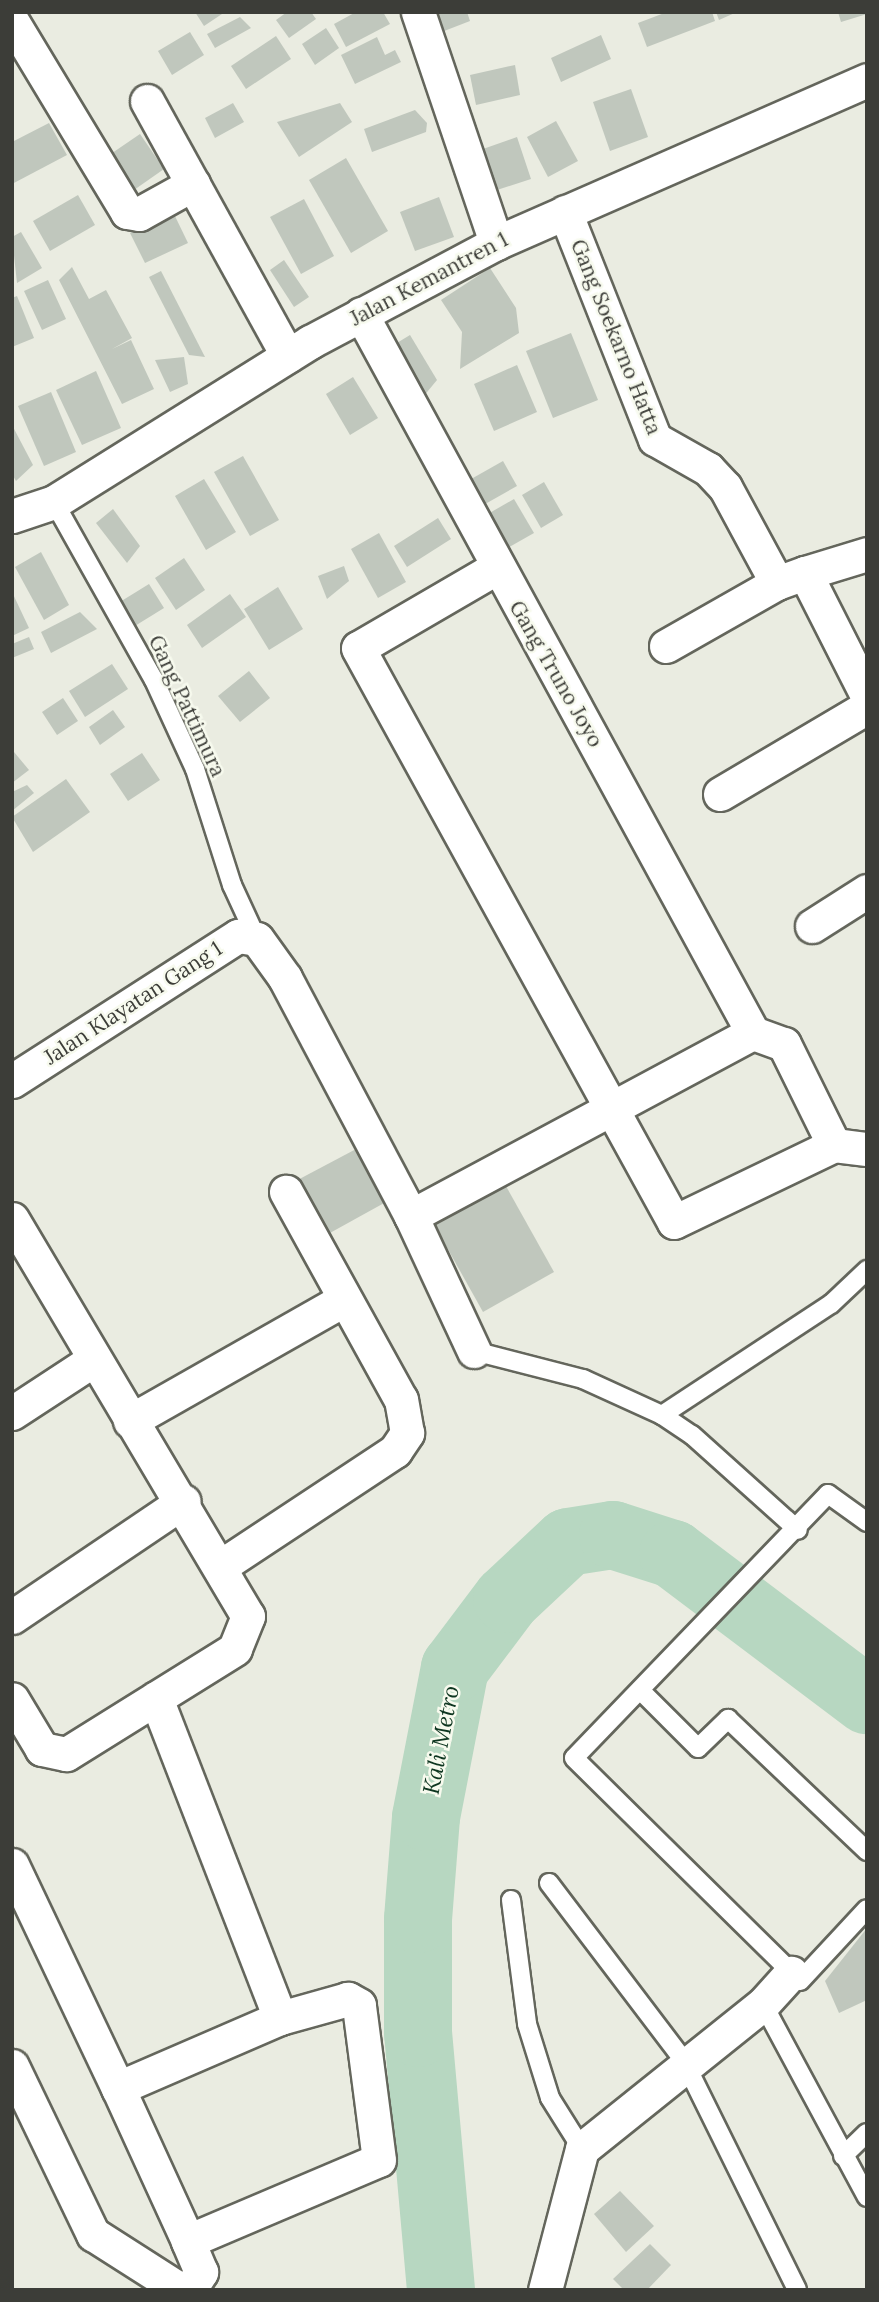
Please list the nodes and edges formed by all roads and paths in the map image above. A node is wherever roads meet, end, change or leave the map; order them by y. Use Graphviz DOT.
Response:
graph roads {
  1 [pos="418,12"];
  2 [pos="12,20"];
  3 [pos="867,80"];
  4 [pos="147,101"];
  5 [pos="193,184"];
  6 [pos="565,212"];
  7 [pos="496,243"];
  8 [pos="361,314"];
  9 [pos="288,356"];
  10 [pos="54,502"];
  11 [pos="12,516"];
  12 [pos="867,554"];
  13 [pos="495,569"];
  14 [pos="791,578"];
  15 [pos="666,646"];
  16 [pos="867,695"];
  17 [pos="867,707"];
  18 [pos="720,794"];
  19 [pos="867,891"];
  20 [pos="812,926"];
  21 [pos="257,939"];
  22 [pos="753,1033"];
  23 [pos="12,1081"];
  24 [pos="612,1107"];
  25 [pos="834,1144"];
  26 [pos="867,1149"];
  27 [pos="286,1192"];
  28 [pos="411,1216"];
  29 [pos="12,1219"];
  30 [pos="867,1270"];
  31 [pos="341,1301"];
  32 [pos="474,1351"];
  33 [pos="93,1360"];
  34 [pos="12,1413"];
  35 [pos="662,1415"];
  36 [pos="130,1421"];
  37 [pos="184,1501"];
  38 [pos="867,1522"];
  39 [pos="798,1530"];
  40 [pos="221,1566"];
  41 [pos="12,1617"];
  42 [pos="640,1690"];
  43 [pos="156,1698"];
  44 [pos="12,1699"];
  45 [pos="867,1851"];
  46 [pos="12,1866"];
  47 [pos="549,1883"];
  48 [pos="511,1900"];
  49 [pos="867,1909"];
  50 [pos="792,1973"];
  51 [pos="763,2004"];
  52 [pos="280,2018"];
  53 [pos="684,2062"];
  54 [pos="12,2066"];
  55 [pos="118,2088"];
  56 [pos="867,2133"];
  57 [pos="582,2149"];
  58 [pos="843,2156"];
  59 [pos="867,2197"];
  60 [pos="188,2241"];
  61 [pos="179,2289"];
  62 [pos="545,2290"];
  63 [pos="797,2290"];
  1 -- 7 [label="street"];
  2 -- 5 [label="street"];
  3 -- 6 [label="street, Jalan Kemantren 1"];
  4 -- 5 [label="street"];
  5 -- 9 [label="street"];
  6 -- 7 [label="street, Jalan Kemantren 1"];
  6 -- 14 [label="street, Gang Soekarno Hatta"];
  7 -- 8 [label="street, Jalan Kemantren 1"];
  8 -- 9 [label="street, Jalan Kemantren 1"];
  8 -- 13 [label="street, Gang Truno Joyo"];
  9 -- 10 [label="street, Jalan Kemantren 1"];
  10 -- 11 [label="street, Jalan Kemantren 1"];
  10 -- 21 [label="lane, Gang Pattimura"];
  12 -- 14 [label="street"];
  13 -- 22 [label="street, Gang Truno Joyo"];
  13 -- 24 [label="street"];
  14 -- 15 [label="street"];
  14 -- 16 [label="street, Gang Soekarno Hatta"];
  17 -- 18 [label="street"];
  19 -- 20 [label="street"];
  21 -- 23 [label="street, Jalan Klayatan Gang 1"];
  21 -- 28 [label="street"];
  22 -- 24 [label="street"];
  22 -- 25 [label="street"];
  24 -- 25 [label="street"];
  24 -- 28 [label="street"];
  25 -- 26 [label="street"];
  27 -- 31 [label="street"];
  28 -- 32 [label="street"];
  29 -- 33 [label="street"];
  30 -- 35 [label="lane"];
  31 -- 36 [label="street"];
  31 -- 40 [label="street"];
  32 -- 35 [label="lane"];
  33 -- 34 [label="street"];
  33 -- 36 [label="street"];
  35 -- 39 [label="lane"];
  36 -- 37 [label="street"];
  37 -- 40 [label="street"];
  37 -- 41 [label="street"];
  38 -- 39 [label="lane"];
  39 -- 42 [label="lane"];
  40 -- 43 [label="street"];
  42 -- 45 [label="lane"];
  42 -- 50 [label="lane"];
  43 -- 44 [label="street"];
  43 -- 52 [label="street"];
  46 -- 55 [label="street"];
  47 -- 53 [label="lane"];
  48 -- 57 [label="lane"];
  49 -- 50 [label="lane"];
  50 -- 51 [label="street"];
  51 -- 53 [label="street"];
  51 -- 58 [label="lane"];
  52 -- 55 [label="street"];
  52 -- 60 [label="street"];
  53 -- 57 [label="street"];
  53 -- 63 [label="lane"];
  54 -- 61 [label="street"];
  55 -- 60 [label="street"];
  56 -- 58 [label="lane"];
  57 -- 62 [label="street"];
  58 -- 59 [label="lane"];
  60 -- 61 [label="street"];
}
